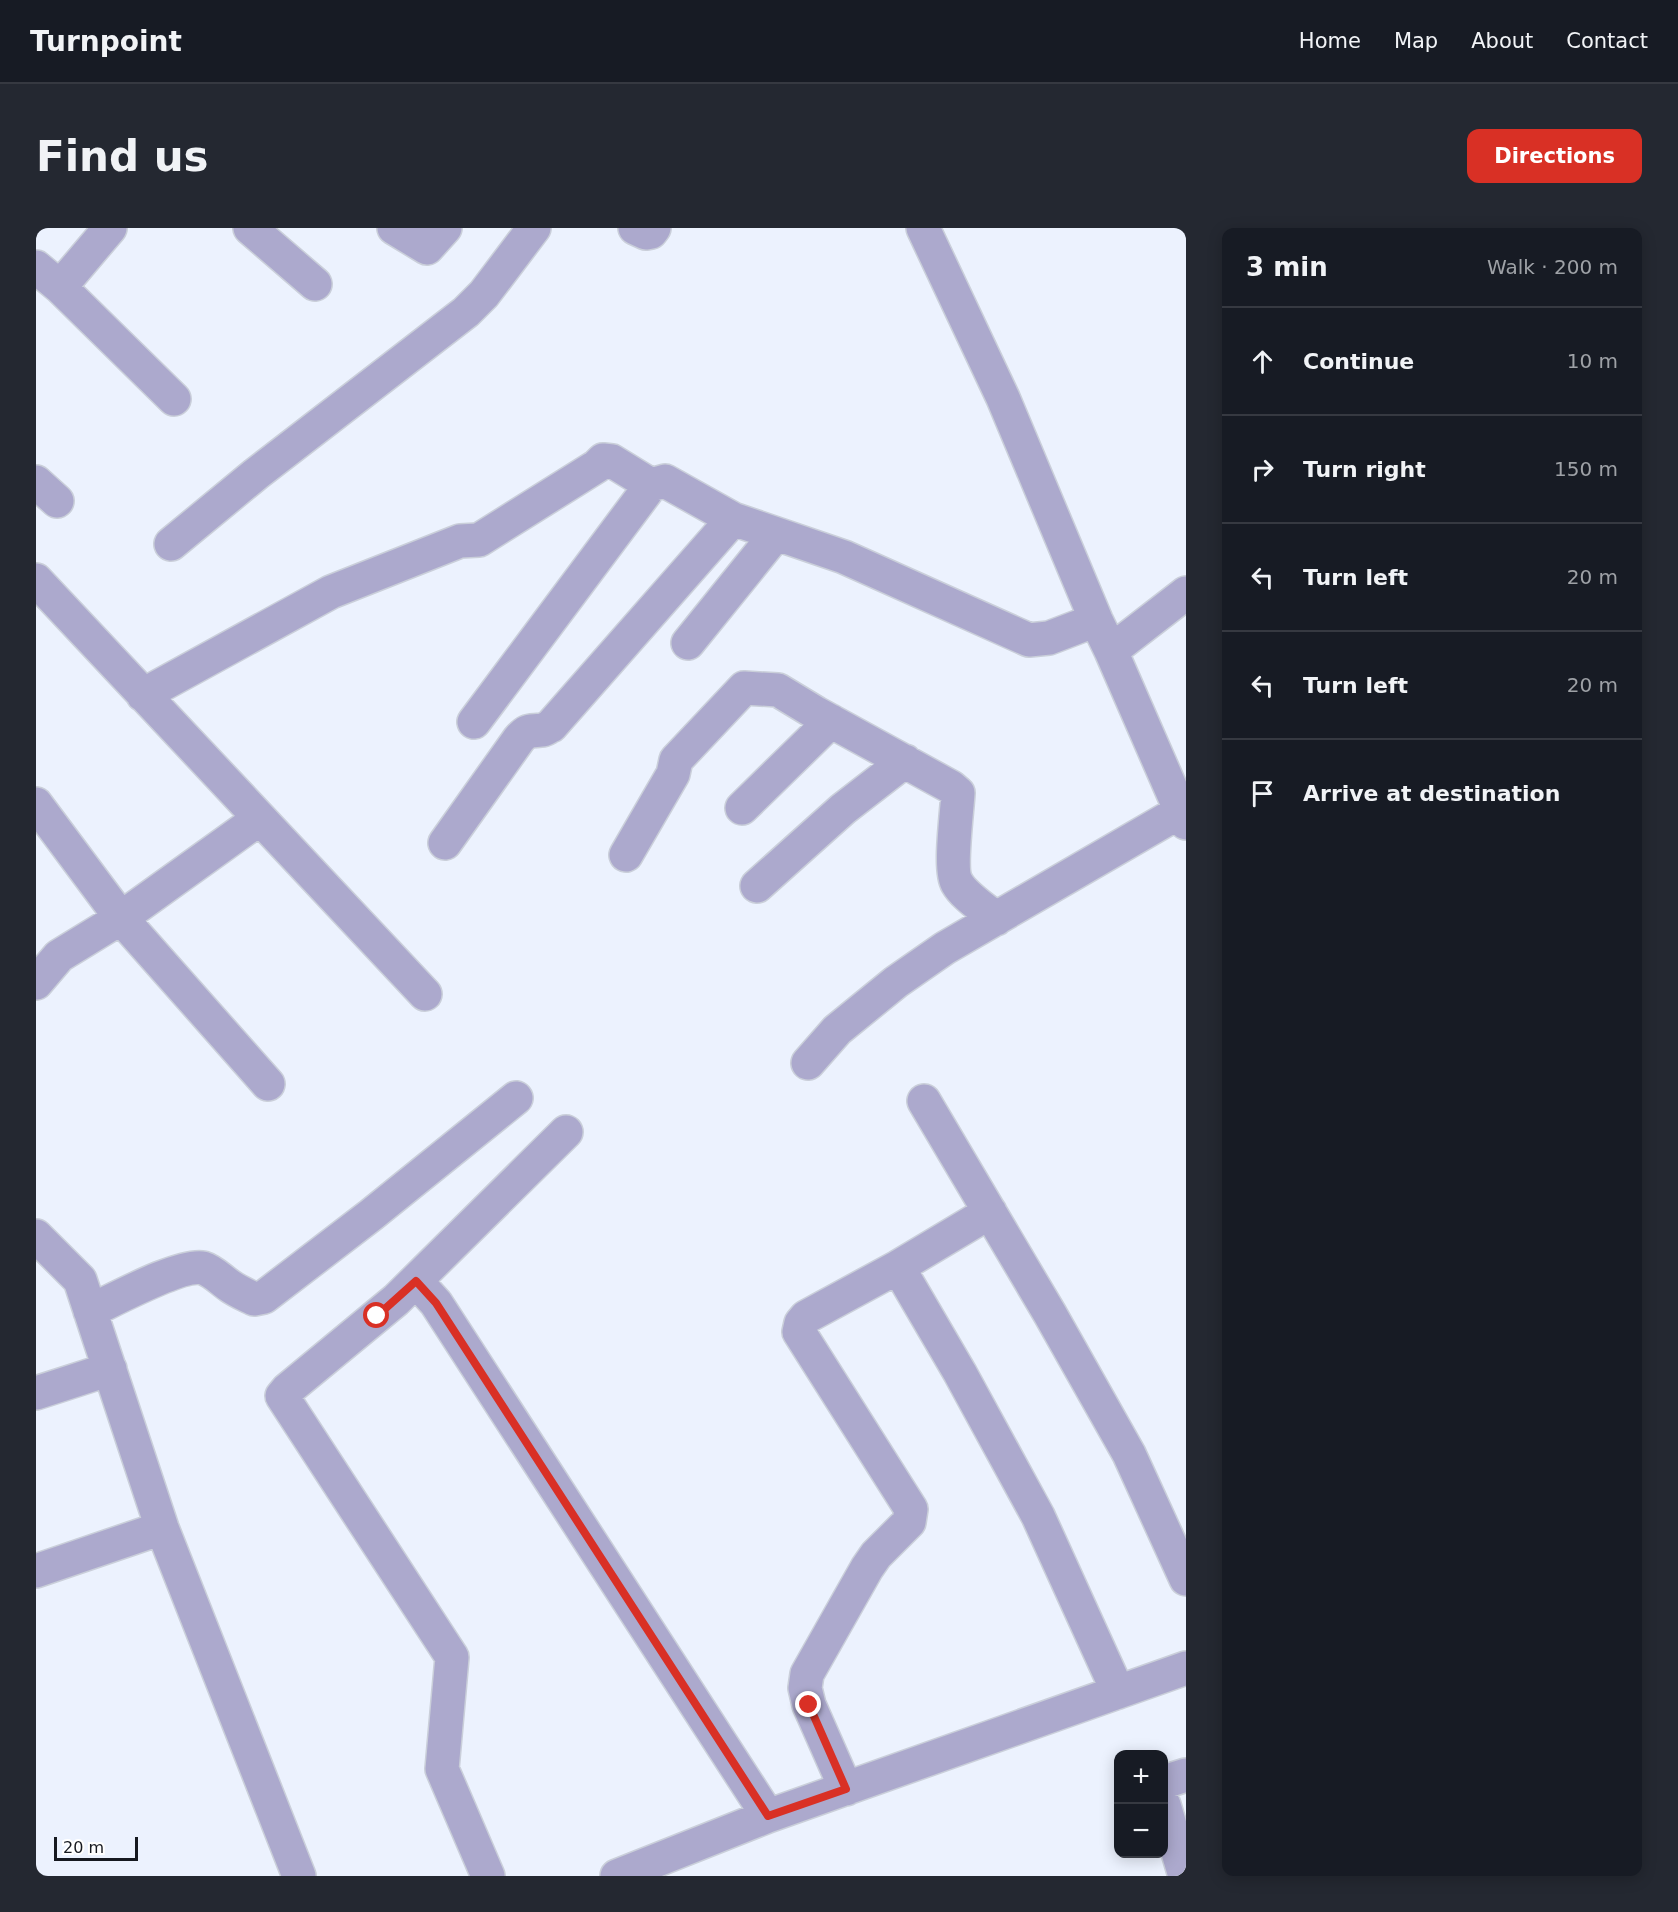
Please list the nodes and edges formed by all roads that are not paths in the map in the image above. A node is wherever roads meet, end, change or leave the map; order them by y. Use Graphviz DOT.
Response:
graph roads {
  1 [pos="110,228"];
  2 [pos="250,228"];
  3 [pos="394,228"];
  4 [pos="445,228"];
  5 [pos="534,228"];
  6 [pos="635,228"];
  7 [pos="654,228"];
  8 [pos="923,228"];
  9 [pos="48,277"];
  10 [pos="315,284"];
  11 [pos="174,399"];
  12 [pos="651,485"];
  13 [pos="733,519"];
  14 [pos="776,534"];
  15 [pos="171,544"];
  16 [pos="36,580"];
  17 [pos="1186,593"];
  18 [pos="1096,620"];
  19 [pos="688,644"];
  20 [pos="1112,651"];
  21 [pos="143,695"];
  22 [pos="831,721"];
  23 [pos="474,722"];
  24 [pos="904,761"];
  25 [pos="36,804"];
  26 [pos="742,808"];
  27 [pos="1184,817"];
  28 [pos="259,819"];
  29 [pos="445,843"];
  30 [pos="626,855"];
  31 [pos="757,886"];
  32 [pos="121,918"];
  33 [pos="996,919"];
  34 [pos="36,983"];
  35 [pos="425,994"];
  36 [pos="808,1063"];
  37 [pos="268,1084"];
  38 [pos="516,1098"];
  39 [pos="924,1101"];
  40 [pos="566,1132"];
  41 [pos="990,1212"];
  42 [pos="36,1236"];
  43 [pos="898,1267"];
  44 [pos="416,1281"];
  45 [pos="90,1311"];
  46 [pos="110,1369"];
  47 [pos="36,1393"];
  48 [pos="162,1528"];
  49 [pos="36,1571"];
  50 [pos="1186,1579"];
  51 [pos="1186,1668"];
  52 [pos="1118,1692"];
  53 [pos="1186,1775"];
  54 [pos="1168,1781"];
  55 [pos="846,1789"];
  56 [pos="768,1816"];
  57 [pos="1168,1819"];
  58 [pos="298,1876"];
  59 [pos="488,1876"];
  60 [pos="616,1876"];
  61 [pos="1185,1876"];
  1 -- 9 [label="street"];
  2 -- 10 [label="street"];
  3 -- 4 [label="street"];
  5 -- 15 [label="street"];
  6 -- 7 [label="street"];
  8 -- 18 [label="street"];
  9 -- 11 [label="street"];
  12 -- 13 [label="street"];
  12 -- 21 [label="street"];
  12 -- 23 [label="street"];
  13 -- 14 [label="street"];
  13 -- 29 [label="street"];
  14 -- 18 [label="street"];
  14 -- 19 [label="street"];
  16 -- 21 [label="street"];
  17 -- 20 [label="street"];
  18 -- 20 [label="street"];
  20 -- 27 [label="street"];
  21 -- 28 [label="street"];
  22 -- 24 [label="street"];
  22 -- 26 [label="street"];
  22 -- 30 [label="street"];
  24 -- 31 [label="street"];
  24 -- 33 [label="street"];
  25 -- 32 [label="street"];
  27 -- 33 [label="street"];
  28 -- 32 [label="street"];
  28 -- 35 [label="street"];
  32 -- 34 [label="street"];
  32 -- 37 [label="street"];
  33 -- 36 [label="street"];
  38 -- 45 [label="street"];
  39 -- 41 [label="street"];
  40 -- 44 [label="street"];
  41 -- 43 [label="street"];
  41 -- 50 [label="street"];
  42 -- 45 [label="street"];
  43 -- 52 [label="street"];
  43 -- 55 [label="street"];
  44 -- 56 [label="street"];
  44 -- 59 [label="street"];
  45 -- 46 [label="street"];
  46 -- 47 [label="street"];
  46 -- 48 [label="street"];
  48 -- 49 [label="street"];
  48 -- 58 [label="street"];
  51 -- 52 [label="street"];
  52 -- 55 [label="street"];
  53 -- 54 [label="street"];
  55 -- 56 [label="street"];
  56 -- 60 [label="street"];
  57 -- 61 [label="street"];
}
